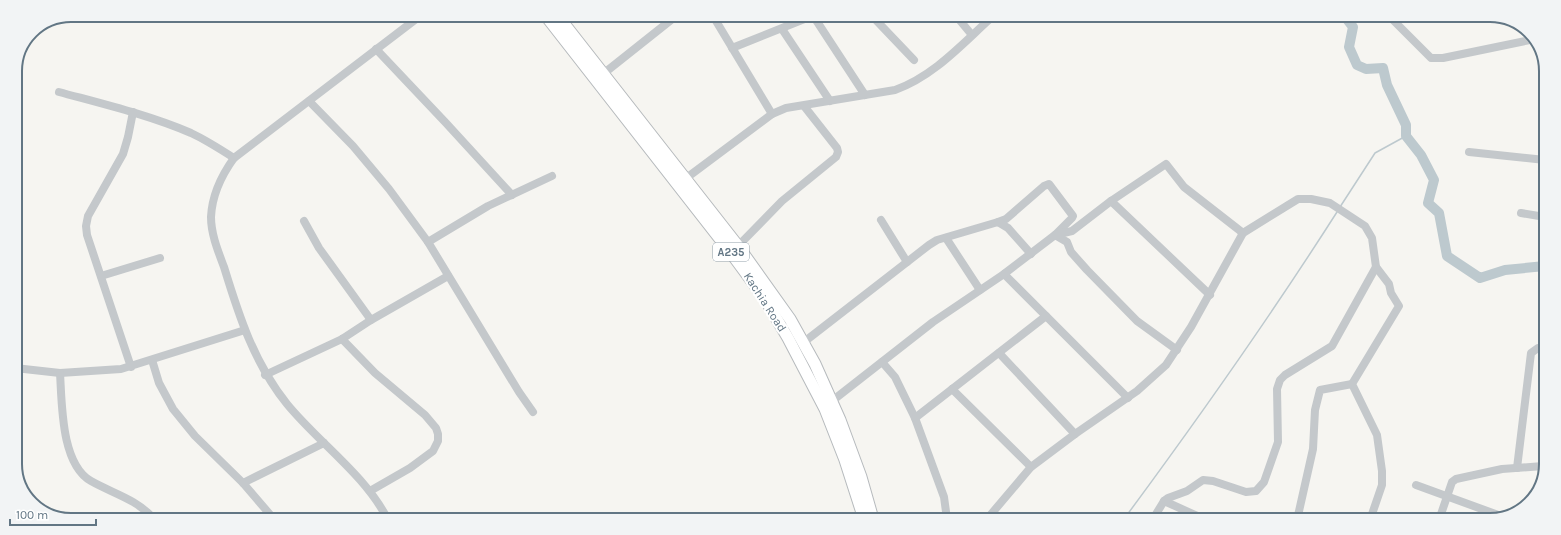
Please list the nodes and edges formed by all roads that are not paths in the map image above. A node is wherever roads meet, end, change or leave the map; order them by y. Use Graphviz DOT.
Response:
graph roads {
  1 [pos="412,22"];
  2 [pos="551,22"];
  3 [pos="563,22"];
  4 [pos="668,22"];
  5 [pos="717,22"];
  6 [pos="799,22"];
  7 [pos="817,22"];
  8 [pos="878,22"];
  9 [pos="961,22"];
  10 [pos="986,22"];
  11 [pos="1395,22"];
  12 [pos="782,29"];
  13 [pos="972,35"];
  14 [pos="1528,40"];
  15 [pos="732,48"];
  16 [pos="376,49"];
  17 [pos="914,60"];
  18 [pos="603,74"];
  19 [pos="59,92"];
  20 [pos="865,95"];
  21 [pos="309,101"];
  22 [pos="830,101"];
  23 [pos="804,106"];
  24 [pos="133,112"];
  25 [pos="772,114"];
  26 [pos="1469,152"];
  27 [pos="234,158"];
  28 [pos="1539,159"];
  29 [pos="552,176"];
  30 [pos="685,178"];
  31 [pos="512,195"];
  32 [pos="1111,201"];
  33 [pos="1521,213"];
  34 [pos="1539,216"];
  35 [pos="881,220"];
  36 [pos="304,221"];
  37 [pos="998,222"];
  38 [pos="1244,233"];
  39 [pos="1055,235"];
  40 [pos="946,238"];
  41 [pos="428,242"];
  42 [pos="738,246"];
  43 [pos="1031,254"];
  44 [pos="160,258"];
  45 [pos="907,262"];
  46 [pos="1376,267"];
  47 [pos="1004,274"];
  48 [pos="101,276"];
  49 [pos="448,276"];
  50 [pos="980,290"];
  51 [pos="1210,295"];
  52 [pos="1046,316"];
  53 [pos="371,320"];
  54 [pos="245,330"];
  55 [pos="342,340"];
  56 [pos="804,342"];
  57 [pos="1539,348"];
  58 [pos="1177,350"];
  59 [pos="999,353"];
  60 [pos="152,360"];
  61 [pos="882,362"];
  62 [pos="130,367"];
  63 [pos="22,369"];
  64 [pos="60,373"];
  65 [pos="265,375"];
  66 [pos="1352,384"];
  67 [pos="952,390"];
  68 [pos="1128,398"];
  69 [pos="832,401"];
  70 [pos="533,412"];
  71 [pos="915,418"];
  72 [pos="1075,434"];
  73 [pos="324,443"];
  74 [pos="1539,466"];
  75 [pos="1031,467"];
  76 [pos="1517,468"];
  77 [pos="243,483"];
  78 [pos="1416,485"];
  79 [pos="370,491"];
  80 [pos="1447,497"];
  81 [pos="1164,501"];
  82 [pos="147,513"];
  83 [pos="269,513"];
  84 [pos="384,513"];
  85 [pos="862,513"];
  86 [pos="871,513"];
  87 [pos="946,513"];
  88 [pos="992,513"];
  89 [pos="1157,513"];
  90 [pos="1191,513"];
  91 [pos="1298,513"];
  92 [pos="1372,513"];
  93 [pos="1441,513"];
  94 [pos="1488,513"];
  1 -- 16 [label="street"];
  2 -- 85 [label="highway, Kachia Road / A235"];
  3 -- 18 [label="highway, Kachia Road / A235"];
  4 -- 18 [label="street"];
  5 -- 15 [label="street"];
  6 -- 12 [label="street"];
  7 -- 20 [label="street"];
  8 -- 17 [label="street"];
  9 -- 13 [label="street"];
  10 -- 13 [label="street"];
  11 -- 14 [label="street"];
  12 -- 15 [label="street"];
  12 -- 22 [label="street"];
  13 -- 20 [label="street"];
  15 -- 25 [label="street"];
  16 -- 21 [label="street"];
  16 -- 31 [label="street"];
  18 -- 30 [label="highway, Kachia Road / A235"];
  19 -- 24 [label="street"];
  20 -- 22 [label="street"];
  21 -- 27 [label="street"];
  21 -- 41 [label="street"];
  22 -- 23 [label="street"];
  23 -- 25 [label="street"];
  23 -- 42 [label="street"];
  24 -- 27 [label="street"];
  24 -- 48 [label="street"];
  25 -- 30 [label="street"];
  26 -- 28 [label="street"];
  27 -- 54 [label="street"];
  29 -- 31 [label="street"];
  30 -- 42 [label="highway, Kachia Road / A235"];
  31 -- 41 [label="street"];
  32 -- 38 [label="street"];
  32 -- 39 [label="street"];
  32 -- 51 [label="street"];
  33 -- 34 [label="street"];
  35 -- 45 [label="street"];
  36 -- 53 [label="street"];
  37 -- 39 [label="street"];
  37 -- 40 [label="street"];
  37 -- 43 [label="street"];
  38 -- 46 [label="street"];
  38 -- 51 [label="street"];
  39 -- 43 [label="street"];
  39 -- 58 [label="street"];
  40 -- 45 [label="street"];
  40 -- 50 [label="street"];
  41 -- 49 [label="street"];
  42 -- 56 [label="highway, Kachia Road / A235"];
  43 -- 47 [label="street"];
  44 -- 48 [label="street"];
  45 -- 56 [label="street"];
  46 -- 66 [label="street"];
  46 -- 81 [label="street"];
  47 -- 50 [label="street"];
  47 -- 52 [label="street"];
  48 -- 62 [label="street"];
  49 -- 53 [label="street"];
  49 -- 70 [label="street"];
  50 -- 61 [label="street"];
  51 -- 58 [label="street"];
  52 -- 59 [label="street"];
  52 -- 68 [label="street"];
  53 -- 55 [label="street"];
  54 -- 60 [label="street"];
  54 -- 65 [label="street"];
  55 -- 65 [label="street"];
  55 -- 79 [label="street"];
  56 -- 69 [label="highway, Kachia Road / A235"];
  57 -- 76 [label="street"];
  58 -- 68 [label="street"];
  59 -- 67 [label="street"];
  59 -- 72 [label="street"];
  60 -- 62 [label="street"];
  60 -- 77 [label="street"];
  61 -- 69 [label="street"];
  61 -- 71 [label="street"];
  62 -- 64 [label="street"];
  63 -- 64 [label="street"];
  64 -- 82 [label="street"];
  65 -- 73 [label="street"];
  66 -- 91 [label="street"];
  66 -- 92 [label="street"];
  67 -- 71 [label="street"];
  67 -- 75 [label="street"];
  68 -- 72 [label="street"];
  69 -- 86 [label="highway, Kachia Road / A235"];
  71 -- 87 [label="street"];
  72 -- 75 [label="street"];
  73 -- 77 [label="street"];
  73 -- 79 [label="street"];
  74 -- 76 [label="street"];
  75 -- 88 [label="street"];
  76 -- 80 [label="street"];
  77 -- 83 [label="street"];
  78 -- 80 [label="street"];
  79 -- 84 [label="street"];
  80 -- 93 [label="street"];
  80 -- 94 [label="street"];
  81 -- 89 [label="street"];
  81 -- 90 [label="street"];
}
